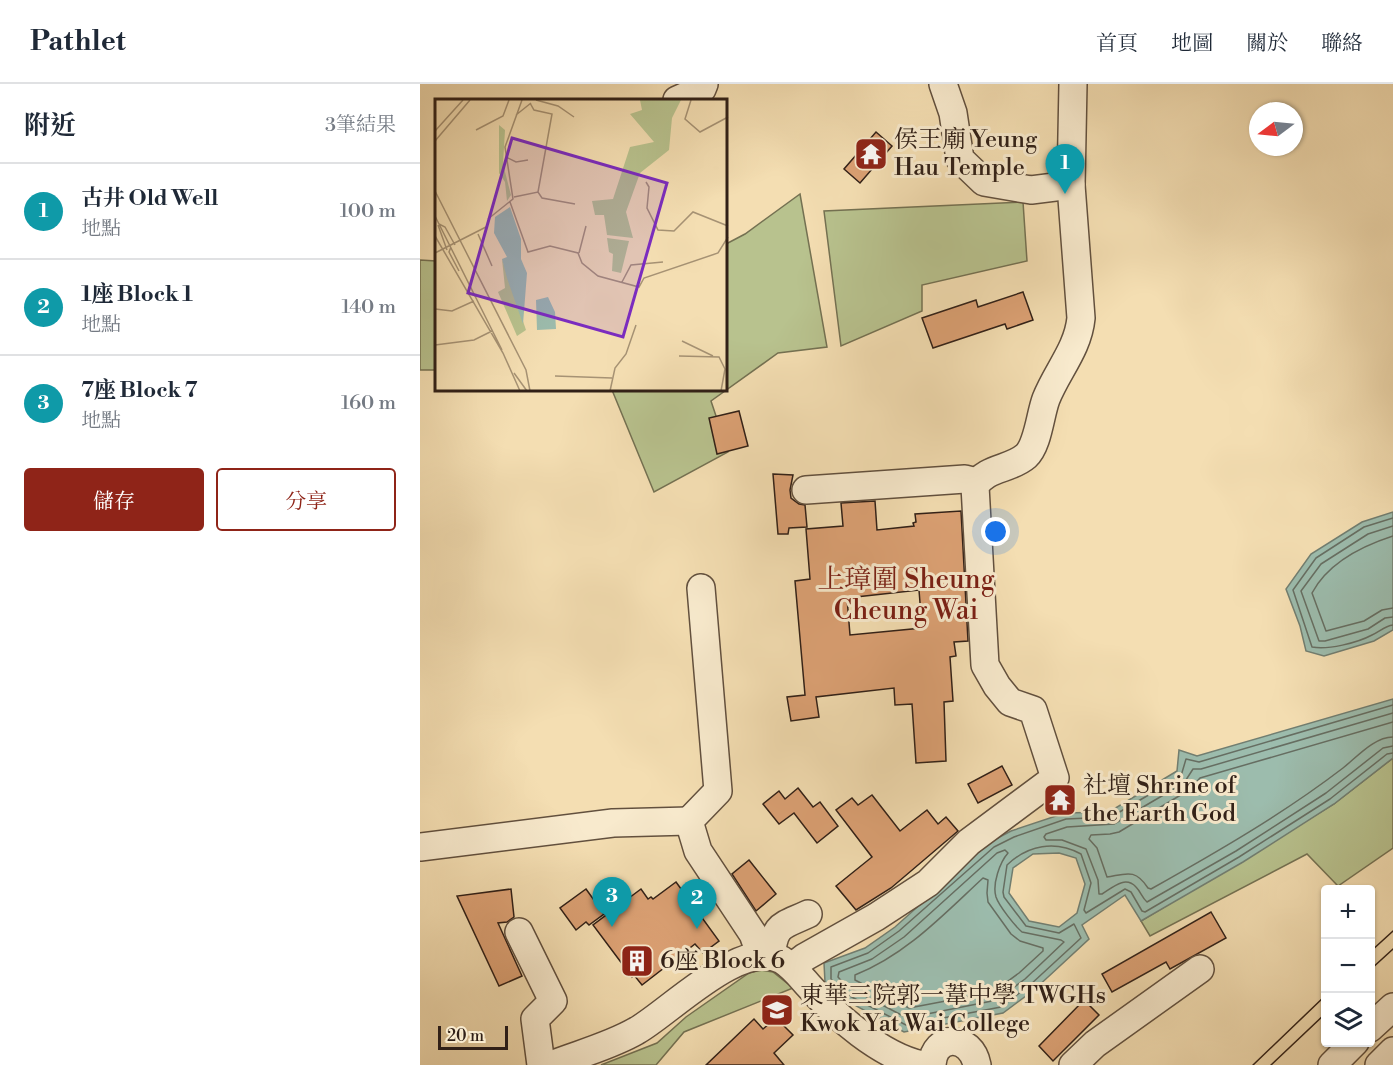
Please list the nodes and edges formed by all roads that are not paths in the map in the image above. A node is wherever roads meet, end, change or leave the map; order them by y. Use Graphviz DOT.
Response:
graph roads {
  1 [pos="704,84"];
  2 [pos="943,84"];
  3 [pos="1073,84"];
  4 [pos="679,99"];
  5 [pos="1071,185"];
  6 [pos="977,482"];
  7 [pos="806,490"];
  8 [pos="700,588"];
  9 [pos="689,821"];
  10 [pos="420,847"];
  11 [pos="808,914"];
  12 [pos="519,932"];
  13 [pos="774,960"];
  14 [pos="1200,969"];
  15 [pos="1393,1007"];
  16 [pos="1375,1024"];
  17 [pos="1350,1047"];
  18 [pos="1393,1051"];
  19 [pos="541,1065"];
  20 [pos="551,1065"];
  21 [pos="922,1065"];
  22 [pos="932,1065"];
  23 [pos="978,1065"];
  24 [pos="1073,1065"];
  25 [pos="1332,1065"];
  26 [pos="1379,1065"];
  1 -- 4 [label="street"];
  2 -- 5 [label="street"];
  3 -- 5 [label="street"];
  5 -- 6 [label="street"];
  6 -- 7 [label="street"];
  6 -- 13 [label="street"];
  8 -- 9 [label="street"];
  9 -- 10 [label="street"];
  9 -- 13 [label="street"];
  11 -- 13 [label="street"];
  12 -- 19 [label="street"];
  13 -- 20 [label="street"];
  13 -- 21 [label="street"];
  14 -- 24 [label="street"];
  15 -- 16 [label="street"];
  17 -- 25 [label="street"];
  18 -- 26 [label="street"];
  22 -- 23 [label="street"];
}
